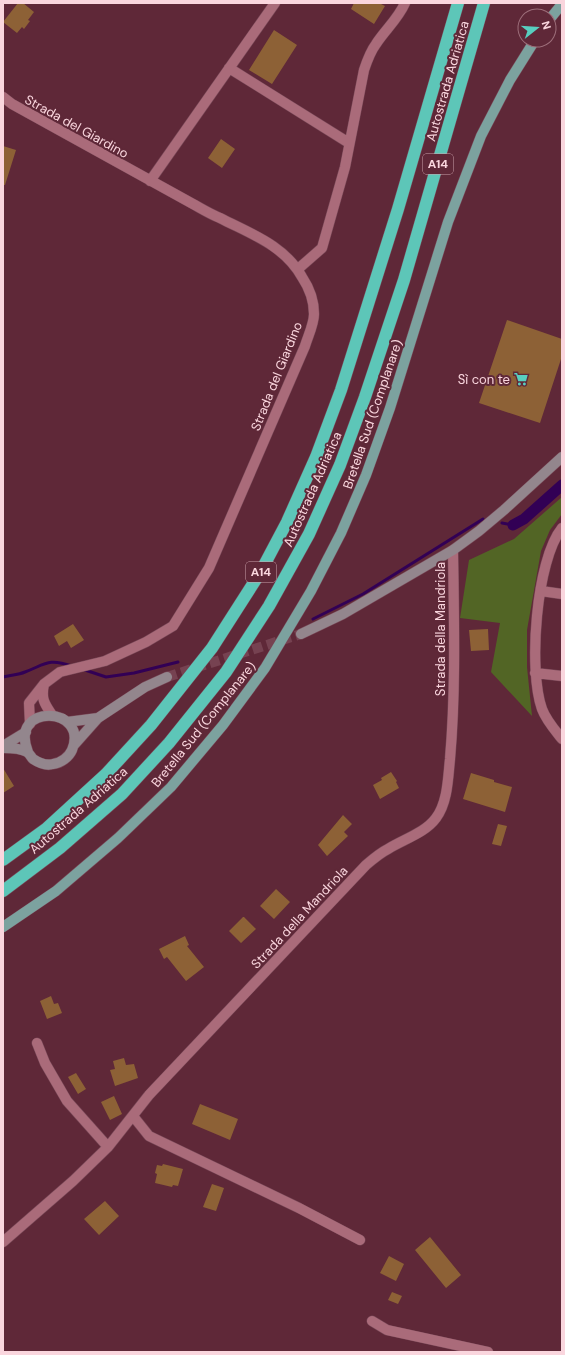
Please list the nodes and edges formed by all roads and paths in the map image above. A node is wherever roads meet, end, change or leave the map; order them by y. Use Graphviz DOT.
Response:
graph roads {
  1 [pos="275,3"];
  2 [pos="405,3"];
  3 [pos="458,3"];
  4 [pos="484,3"];
  5 [pos="491,3"];
  6 [pos="530,48"];
  7 [pos="472,49"];
  8 [pos="229,68"];
  9 [pos="3,97"];
  10 [pos="349,143"];
  11 [pos="150,181"];
  12 [pos="298,269"];
  13 [pos="562,457"];
  14 [pos="562,528"];
  15 [pos="453,550"];
  16 [pos="540,591"];
  17 [pos="562,594"];
  18 [pos="301,634"];
  19 [pos="535,673"];
  20 [pos="562,676"];
  21 [pos="167,677"];
  22 [pos="44,684"];
  23 [pos="52,715"];
  24 [pos="98,718"];
  25 [pos="67,722"];
  26 [pos="28,728"];
  27 [pos="562,739"];
  28 [pos="74,745"];
  29 [pos="3,747"];
  30 [pos="28,752"];
  31 [pos="3,860"];
  32 [pos="3,891"];
  33 [pos="3,928"];
  34 [pos="37,1043"];
  35 [pos="133,1116"];
  36 [pos="108,1147"];
  37 [pos="360,1240"];
  38 [pos="3,1242"];
  39 [pos="372,1321"];
  40 [pos="488,1352"];
  1 -- 8 [label="street"];
  2 -- 10 [label="street"];
  3 -- 31 [label="highway, Autostrada Adriatica / A14"];
  4 -- 7 [label="highway, Autostrada Adriatica / A14"];
  5 -- 7 [label="highway"];
  6 -- 33 [label="main road, Bretella Sud (Complanare)"];
  7 -- 32 [label="highway, Autostrada Adriatica / A14"];
  8 -- 10 [label="street"];
  8 -- 11 [label="street"];
  9 -- 11 [label="street, Strada del Giardino"];
  10 -- 12 [label="street"];
  11 -- 12 [label="street, Strada del Giardino"];
  12 -- 22 [label="street, Strada del Giardino"];
  13 -- 15 [label="main road"];
  14 -- 16 [label="street"];
  15 -- 18 [label="main road"];
  15 -- 35 [label="street, Strada della Mandriola"];
  16 -- 17 [label="street"];
  16 -- 19 [label="street"];
  19 -- 20 [label="street"];
  19 -- 27 [label="street"];
  21 -- 24 [label="main road"];
  22 -- 23 [label="street"];
  22 -- 26 [label="street, Strada del Giardino"];
  23 -- 25 [label="main road"];
  23 -- 26 [label="main road"];
  24 -- 25 [label="main road"];
  24 -- 28 [label="main road"];
  25 -- 28 [label="main road"];
  26 -- 29 [label="main road"];
  26 -- 30 [label="main road"];
  28 -- 30 [label="main road"];
  29 -- 30 [label="main road"];
  34 -- 36 [label="street"];
  35 -- 36 [label="street, Strada della Mandriola"];
  35 -- 37 [label="street"];
  36 -- 38 [label="street, Strada della Mandriola"];
  39 -- 40 [label="street"];
}
